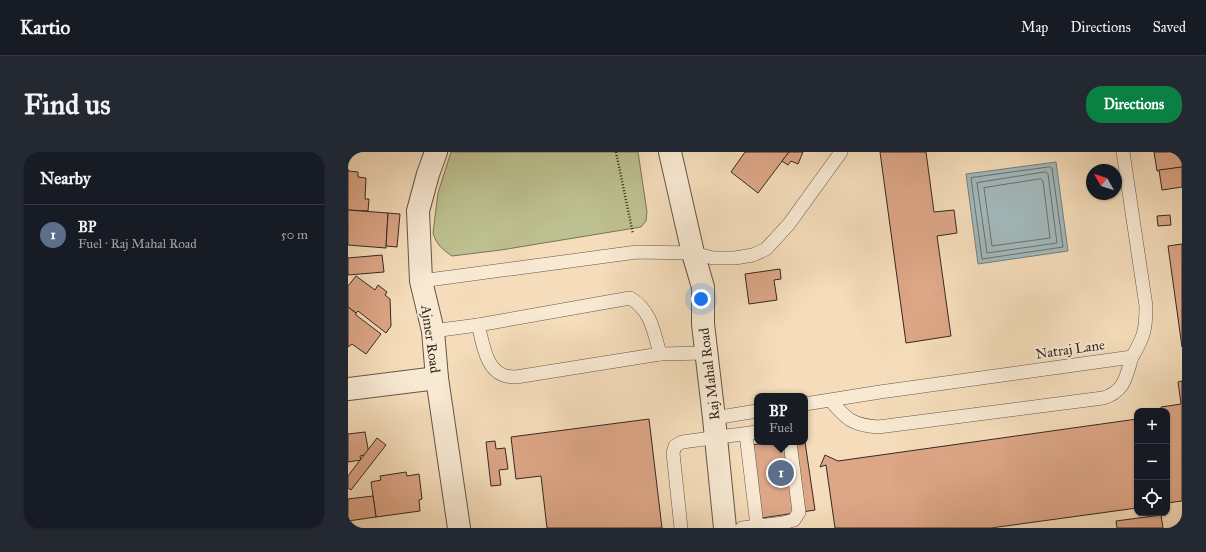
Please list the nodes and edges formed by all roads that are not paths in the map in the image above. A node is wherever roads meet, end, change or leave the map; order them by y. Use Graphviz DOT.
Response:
graph roads {
  1 [pos="436,152"];
  2 [pos="670,152"];
  3 [pos="841,152"];
  4 [pos="1123,152"];
  5 [pos="693,253"];
  6 [pos="421,281"];
  7 [pos="478,325"];
  8 [pos="433,331"];
  9 [pos="706,353"];
  10 [pos="660,354"];
  11 [pos="1132,357"];
  12 [pos="437,378"];
  13 [pos="348,389"];
  14 [pos="831,401"];
  15 [pos="808,404"];
  16 [pos="754,413"];
  17 [pos="715,428"];
  18 [pos="751,433"];
  19 [pos="790,445"];
  20 [pos="757,526"];
  21 [pos="459,528"];
  22 [pos="681,528"];
  23 [pos="725,528"];
  24 [pos="742,528"];
  1 -- 6 [label="street, Ajmer Road"];
  2 -- 5 [label="street, Raj Mahal Road"];
  3 -- 5 [label="lane"];
  4 -- 11 [label="lane"];
  5 -- 6 [label="lane"];
  5 -- 9 [label="street, Raj Mahal Road"];
  6 -- 8 [label="street, Ajmer Road"];
  7 -- 8 [label="lane"];
  7 -- 10 [label="lane"];
  7 -- 10 [label="lane"];
  8 -- 12 [label="street, Ajmer Road"];
  9 -- 10 [label="lane"];
  9 -- 17 [label="street, Raj Mahal Road"];
  11 -- 14 [label="lane, Natraj Lane"];
  11 -- 14 [label="lane"];
  12 -- 13 [label="street"];
  12 -- 21 [label="street, Ajmer Road"];
  14 -- 15 [label="lane, Natraj Lane"];
  16 -- 17 [label="lane"];
  17 -- 18 [label="lane"];
  17 -- 22 [label="lane"];
  17 -- 23 [label="street, Raj Mahal Road"];
  18 -- 20 [label="lane"];
  19 -- 20 [label="lane"];
  20 -- 24 [label="lane"];
}
